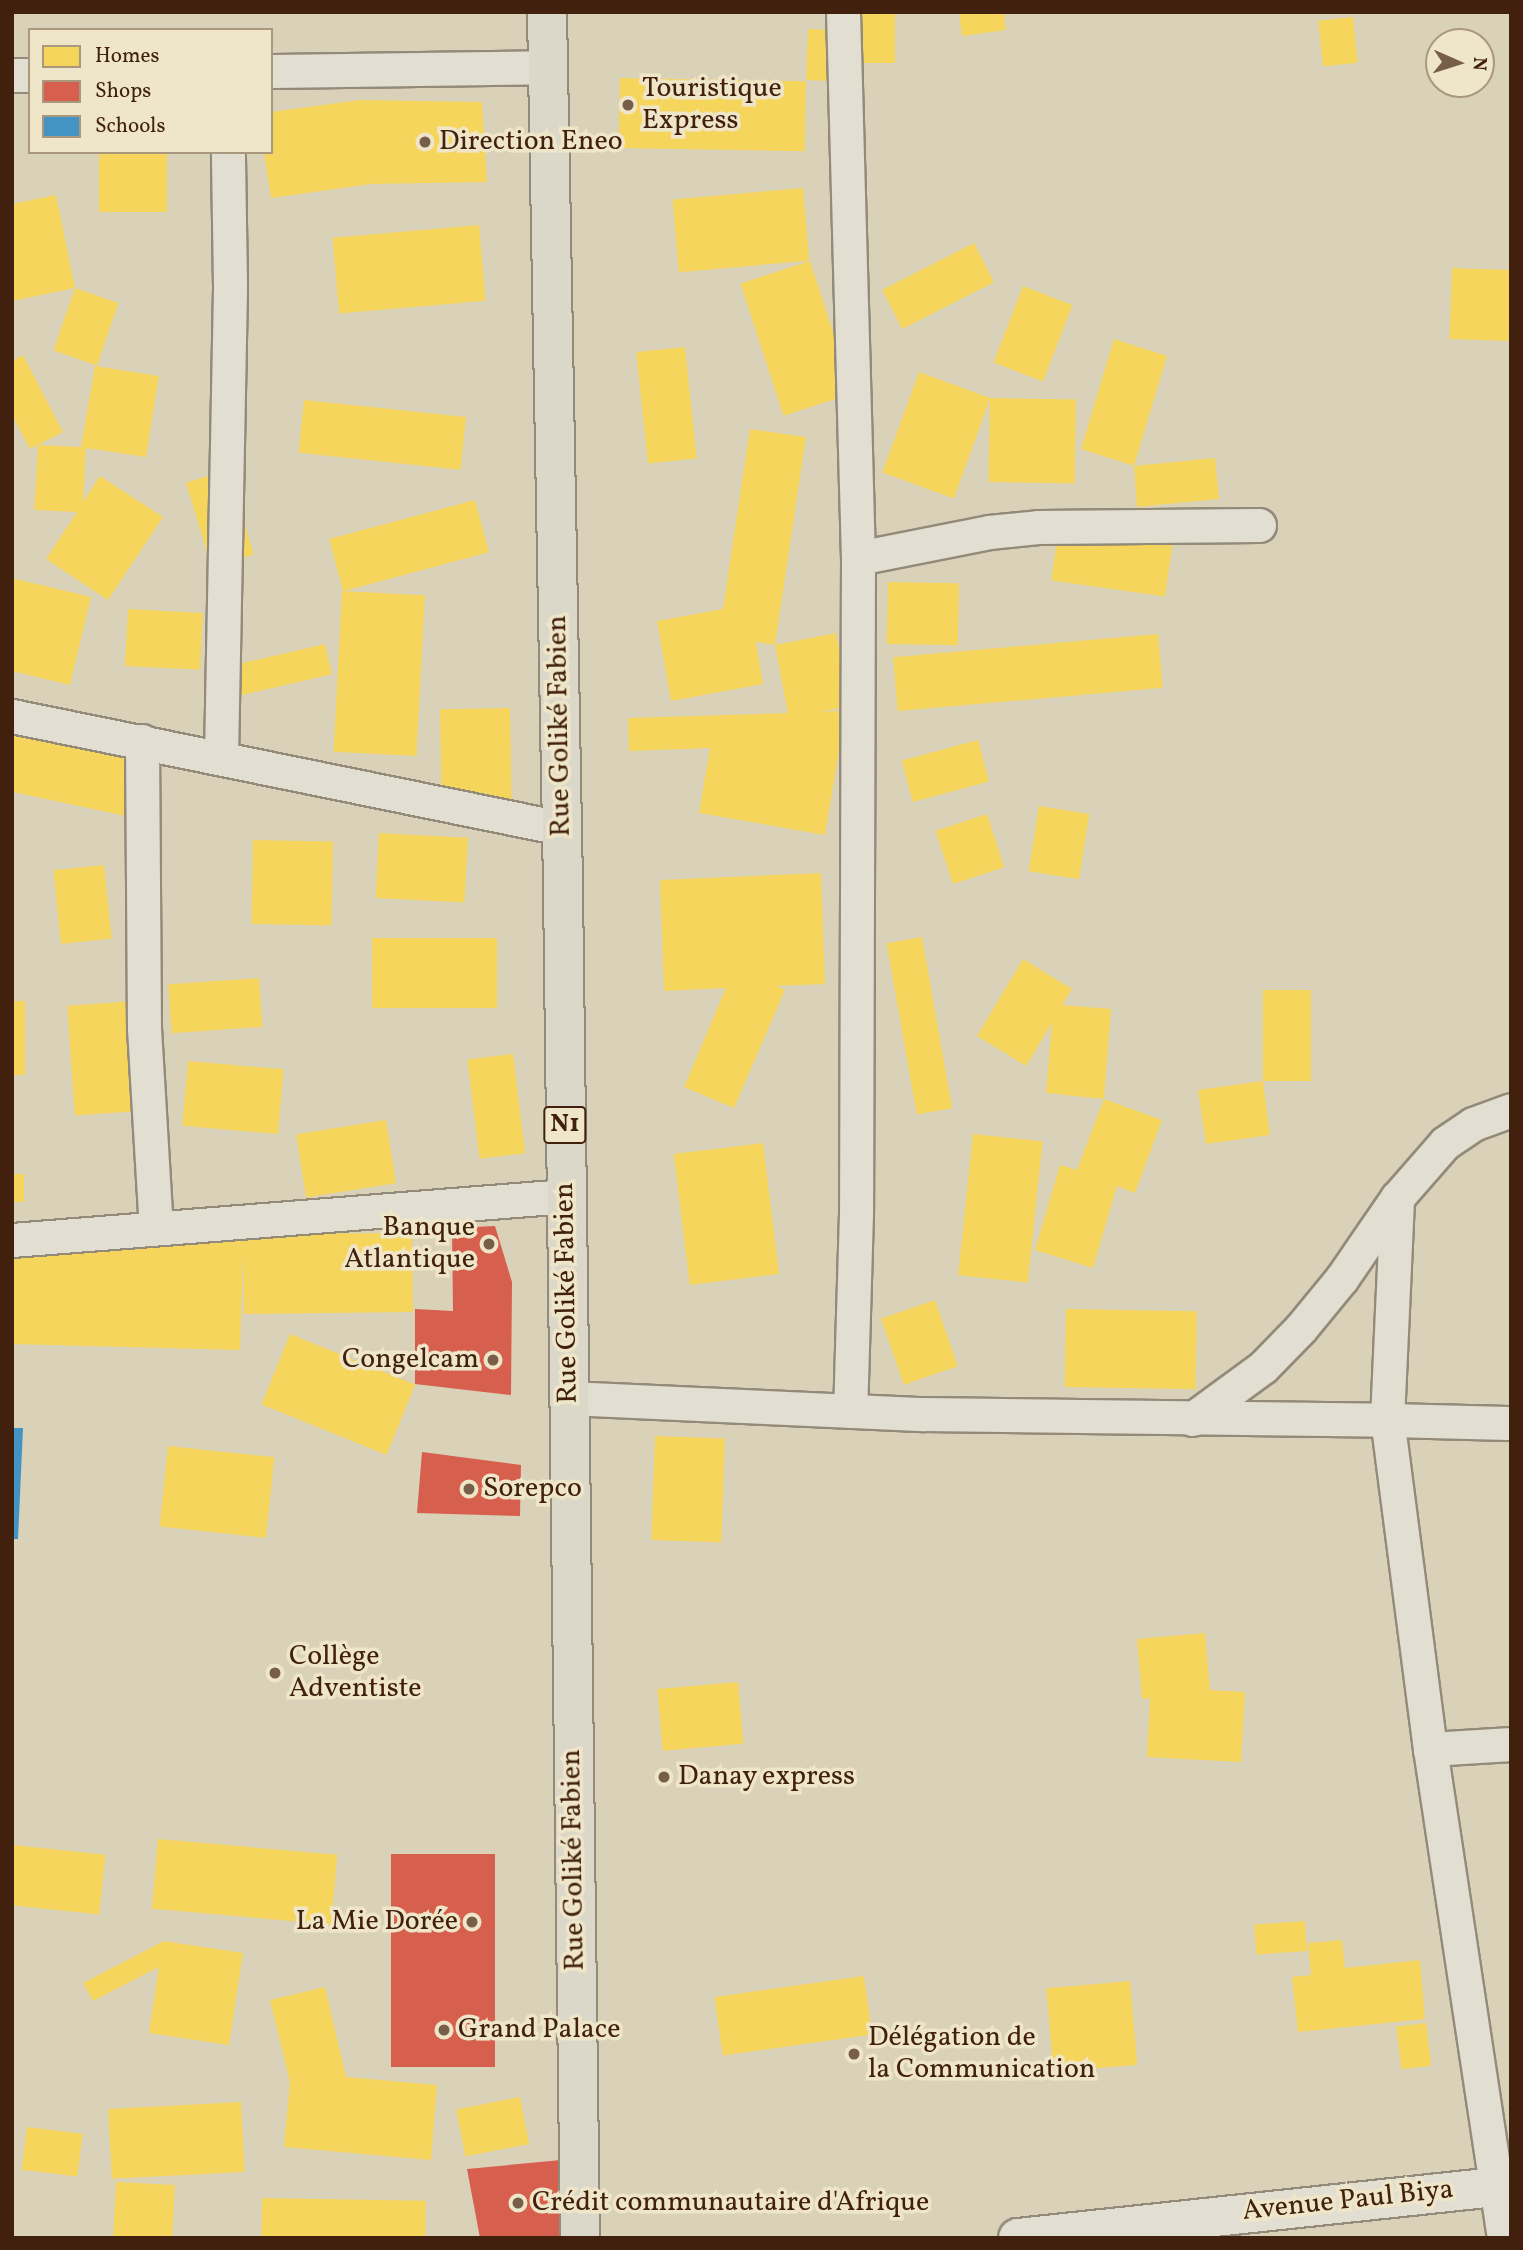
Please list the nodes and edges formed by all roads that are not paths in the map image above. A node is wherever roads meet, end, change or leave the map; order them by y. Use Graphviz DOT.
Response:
graph roads {
  1 [pos="547,12"];
  2 [pos="842,12"];
  3 [pos="548,67"];
  4 [pos="273,71"];
  5 [pos="228,154"];
  6 [pos="1259,525"];
  7 [pos="858,558"];
  8 [pos="12,716"];
  9 [pos="142,741"];
  10 [pos="221,757"];
  11 [pos="562,828"];
  12 [pos="1511,1110"];
  13 [pos="566,1196"];
  14 [pos="1397,1198"];
  15 [pos="156,1228"];
  16 [pos="12,1240"];
  17 [pos="568,1398"];
  18 [pos="850,1411"];
  19 [pos="1192,1419"];
  20 [pos="1387,1420"];
  21 [pos="1511,1423"];
  22 [pos="1511,1744"];
  23 [pos="1430,1749"];
  24 [pos="1504,2185"];
  25 [pos="1032,2237"];
  26 [pos="580,2238"];
  27 [pos="1504,2238"];
  1 -- 3 [label="highway, Rue Goliké Fabien / N1"];
  2 -- 7 [label="street"];
  3 -- 4 [label="street"];
  3 -- 11 [label="highway, Rue Goliké Fabien / N1"];
  5 -- 10 [label="street"];
  6 -- 7 [label="street"];
  7 -- 18 [label="street"];
  8 -- 9 [label="street"];
  9 -- 10 [label="street"];
  9 -- 15 [label="street"];
  10 -- 11 [label="street"];
  11 -- 13 [label="highway, Rue Goliké Fabien / N1"];
  12 -- 14 [label="street"];
  13 -- 15 [label="street"];
  13 -- 17 [label="highway, Rue Goliké Fabien / N1"];
  14 -- 19 [label="street"];
  14 -- 20 [label="street"];
  15 -- 16 [label="street"];
  17 -- 18 [label="street"];
  17 -- 26 [label="highway, Rue Goliké Fabien / N1"];
  18 -- 19 [label="street"];
  19 -- 20 [label="street"];
  20 -- 21 [label="street"];
  20 -- 23 [label="street"];
  22 -- 23 [label="street"];
  23 -- 24 [label="street"];
  24 -- 25 [label="street, Avenue Paul Biya"];
  24 -- 27 [label="street"];
}
